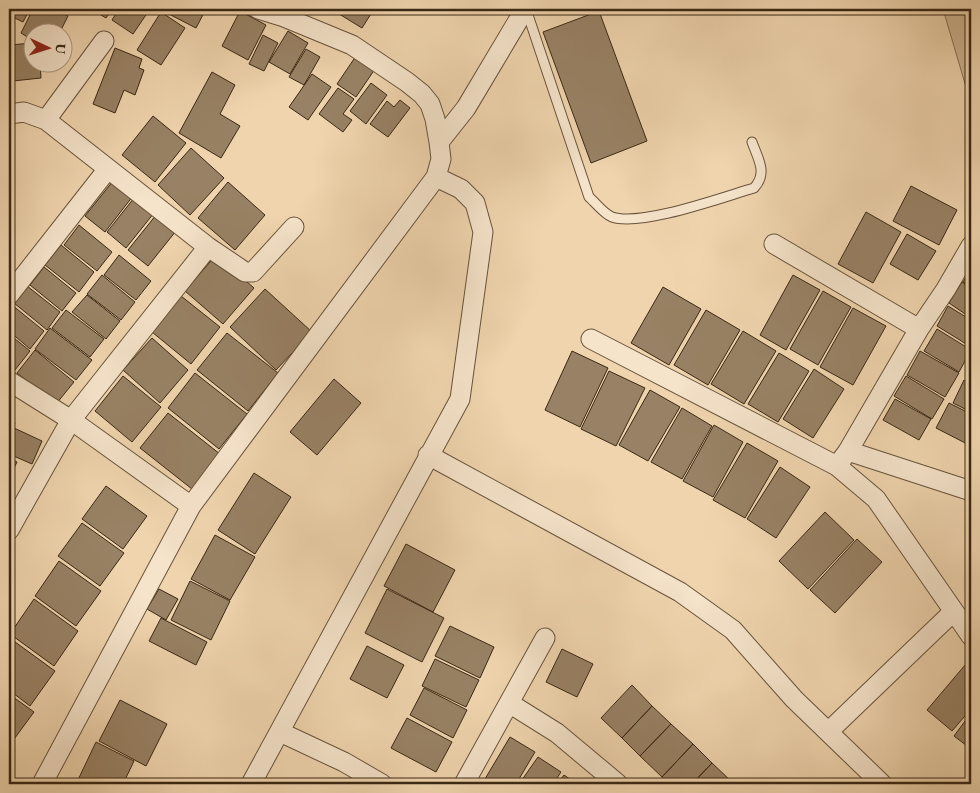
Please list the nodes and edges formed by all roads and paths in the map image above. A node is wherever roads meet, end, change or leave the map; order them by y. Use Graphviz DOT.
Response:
graph roads {
  1 [pos="258,9"];
  2 [pos="525,9"];
  3 [pos="104,41"];
  4 [pos="9,114"];
  5 [pos="46,120"];
  6 [pos="439,142"];
  7 [pos="752,142"];
  8 [pos="107,170"];
  9 [pos="436,177"];
  10 [pos="294,227"];
  11 [pos="774,244"];
  12 [pos="971,246"];
  13 [pos="208,247"];
  14 [pos="9,295"];
  15 [pos="918,329"];
  16 [pos="591,338"];
  17 [pos="9,382"];
  18 [pos="71,420"];
  19 [pos="848,451"];
  20 [pos="428,455"];
  21 [pos="837,466"];
  22 [pos="971,491"];
  23 [pos="191,506"];
  24 [pos="9,530"];
  25 [pos="953,612"];
  26 [pos="970,629"];
  27 [pos="545,638"];
  28 [pos="509,703"];
  29 [pos="280,732"];
  30 [pos="828,732"];
  31 [pos="42,784"];
  32 [pos="251,784"];
  33 [pos="382,784"];
  34 [pos="464,784"];
  35 [pos="618,784"];
  36 [pos="882,784"];
  1 -- 6 [label="street"];
  2 -- 6 [label="street"];
  2 -- 7 [label="lane"];
  3 -- 5 [label="street"];
  4 -- 5 [label="street"];
  5 -- 8 [label="street"];
  6 -- 9 [label="street"];
  8 -- 13 [label="street"];
  8 -- 14 [label="street"];
  9 -- 20 [label="street"];
  9 -- 23 [label="street"];
  10 -- 13 [label="street"];
  11 -- 15 [label="street"];
  12 -- 15 [label="street"];
  13 -- 18 [label="street"];
  15 -- 19 [label="street"];
  16 -- 21 [label="street"];
  17 -- 18 [label="street"];
  18 -- 23 [label="street"];
  18 -- 24 [label="street"];
  19 -- 21 [label="street"];
  19 -- 22 [label="street"];
  20 -- 29 [label="street"];
  20 -- 30 [label="street"];
  21 -- 25 [label="street"];
  23 -- 31 [label="street"];
  25 -- 26 [label="street"];
  25 -- 30 [label="street"];
  27 -- 28 [label="street"];
  28 -- 34 [label="street"];
  28 -- 35 [label="street"];
  29 -- 32 [label="street"];
  29 -- 33 [label="street"];
  30 -- 36 [label="street"];
}
